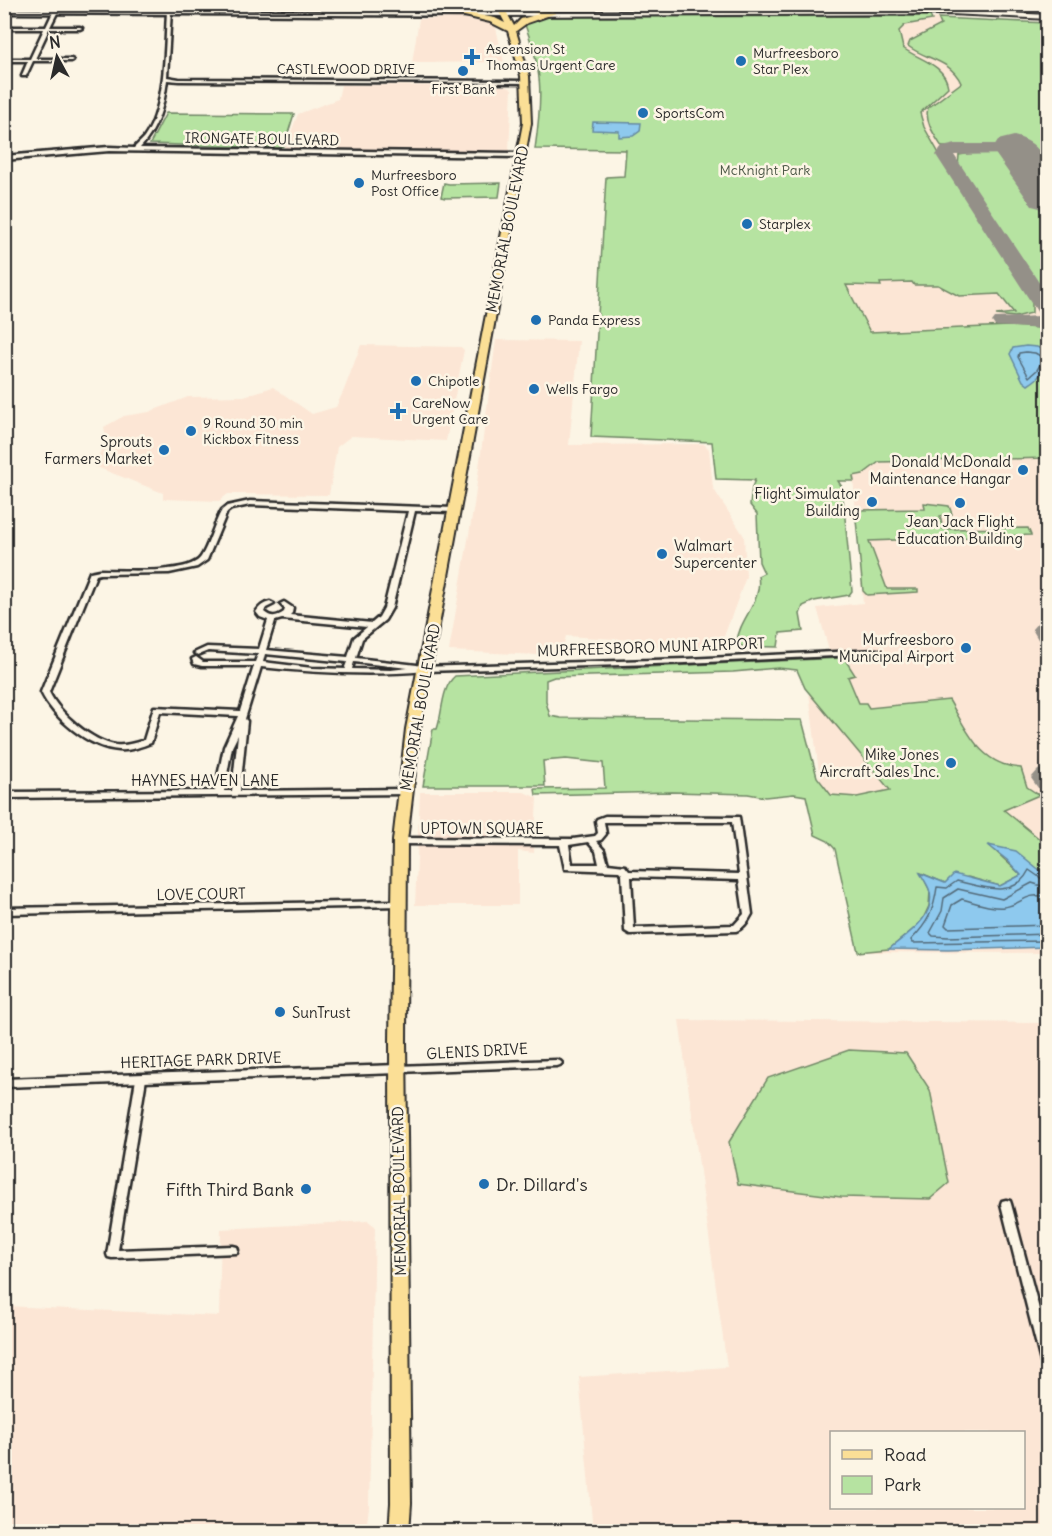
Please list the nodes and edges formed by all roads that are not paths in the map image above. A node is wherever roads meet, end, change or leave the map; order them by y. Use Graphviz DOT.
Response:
graph roads {
  1 [pos="490,4"];
  2 [pos="498,4"];
  3 [pos="507,4"];
  4 [pos="1007,4"];
  5 [pos="4,11"];
  6 [pos="56,11"];
  7 [pos="169,11"];
  8 [pos="460,14"];
  9 [pos="504,14"];
  10 [pos="548,14"];
  11 [pos="1012,15"];
  12 [pos="1047,17"];
  13 [pos="4,28"];
  14 [pos="48,28"];
  15 [pos="80,28"];
  16 [pos="513,30"];
  17 [pos="4,60"];
  18 [pos="31,60"];
  19 [pos="70,60"];
  20 [pos="24,75"];
  21 [pos="164,78"];
  22 [pos="527,82"];
  23 [pos="136,150"];
  24 [pos="520,155"];
  25 [pos="4,158"];
  26 [pos="412,508"];
  27 [pos="454,510"];
  28 [pos="270,604"];
  29 [pos="284,604"];
  30 [pos="282,617"];
  31 [pos="272,618"];
  32 [pos="372,625"];
  33 [pos="262,651"];
  34 [pos="877,652"];
  35 [pos="258,664"];
  36 [pos="350,666"];
  37 [pos="426,669"];
  38 [pos="243,714"];
  39 [pos="405,792"];
  40 [pos="219,793"];
  41 [pos="236,793"];
  42 [pos="4,795"];
  43 [pos="400,841"];
  44 [pos="591,841"];
  45 [pos="564,842"];
  46 [pos="604,867"];
  47 [pos="626,874"];
  48 [pos="743,877"];
  49 [pos="398,904"];
  50 [pos="4,912"];
  51 [pos="557,1063"];
  52 [pos="398,1069"];
  53 [pos="141,1079"];
  54 [pos="4,1083"];
  55 [pos="1006,1204"];
  56 [pos="233,1250"];
  57 [pos="1047,1366"];
  58 [pos="399,1532"];
  1 -- 8 [label="main road"];
  2 -- 9 [label="main road, MEMORIAL BOULEVARD"];
  3 -- 10 [label="main road"];
  4 -- 11 [label="street"];
  5 -- 6 [label="street"];
  6 -- 7 [label="street"];
  6 -- 14 [label="street"];
  7 -- 8 [label="street"];
  7 -- 21 [label="street"];
  8 -- 9 [label="street"];
  8 -- 16 [label="main road"];
  9 -- 10 [label="main road"];
  9 -- 16 [label="main road, MEMORIAL BOULEVARD"];
  10 -- 11 [label="main road"];
  10 -- 16 [label="main road"];
  11 -- 12 [label="main road"];
  13 -- 14 [label="street"];
  14 -- 15 [label="street"];
  14 -- 18 [label="street"];
  16 -- 22 [label="main road, MEMORIAL BOULEVARD"];
  17 -- 18 [label="street"];
  18 -- 19 [label="street"];
  18 -- 20 [label="street"];
  21 -- 22 [label="street, CASTLEWOOD DRIVE"];
  21 -- 23 [label="street"];
  22 -- 24 [label="main road, MEMORIAL BOULEVARD"];
  23 -- 24 [label="street, IRONGATE BOULEVARD"];
  23 -- 25 [label="street, IRONGATE BOULEVARD"];
  24 -- 27 [label="main road, MEMORIAL BOULEVARD"];
  26 -- 27 [label="street"];
  26 -- 32 [label="street"];
  26 -- 38 [label="street"];
  27 -- 37 [label="main road, MEMORIAL BOULEVARD"];
  28 -- 31 [label="street"];
  29 -- 30 [label="street"];
  30 -- 31 [label="street"];
  30 -- 32 [label="street"];
  31 -- 33 [label="street"];
  32 -- 36 [label="street"];
  33 -- 35 [label="street"];
  33 -- 35 [label="street"];
  33 -- 36 [label="street"];
  34 -- 37 [label="street, MURFREESBORO MUNI AIRPORT"];
  35 -- 36 [label="street"];
  35 -- 38 [label="street"];
  36 -- 37 [label="street, MURFREESBORO MUNI AIRPORT"];
  37 -- 39 [label="main road, MEMORIAL BOULEVARD"];
  38 -- 40 [label="street"];
  38 -- 41 [label="street"];
  39 -- 41 [label="street, HAYNES HAVEN LANE"];
  39 -- 43 [label="main road, MEMORIAL BOULEVARD"];
  40 -- 41 [label="street, HAYNES HAVEN LANE"];
  40 -- 42 [label="street, HAYNES HAVEN LANE"];
  43 -- 45 [label="street, UPTOWN SQUARE"];
  43 -- 49 [label="main road, MEMORIAL BOULEVARD"];
  44 -- 45 [label="street, UPTOWN SQUARE"];
  44 -- 46 [label="street"];
  44 -- 48 [label="street"];
  45 -- 46 [label="street, UPTOWN SQUARE"];
  46 -- 47 [label="street, UPTOWN SQUARE"];
  47 -- 48 [label="street"];
  47 -- 48 [label="street"];
  49 -- 50 [label="street, LOVE COURT"];
  49 -- 52 [label="main road, MEMORIAL BOULEVARD"];
  51 -- 52 [label="street, GLENIS DRIVE"];
  52 -- 53 [label="street, HERITAGE PARK DRIVE"];
  52 -- 58 [label="main road, MEMORIAL BOULEVARD"];
  53 -- 54 [label="street, HERITAGE PARK DRIVE"];
  53 -- 56 [label="street"];
  55 -- 57 [label="street"];
}
